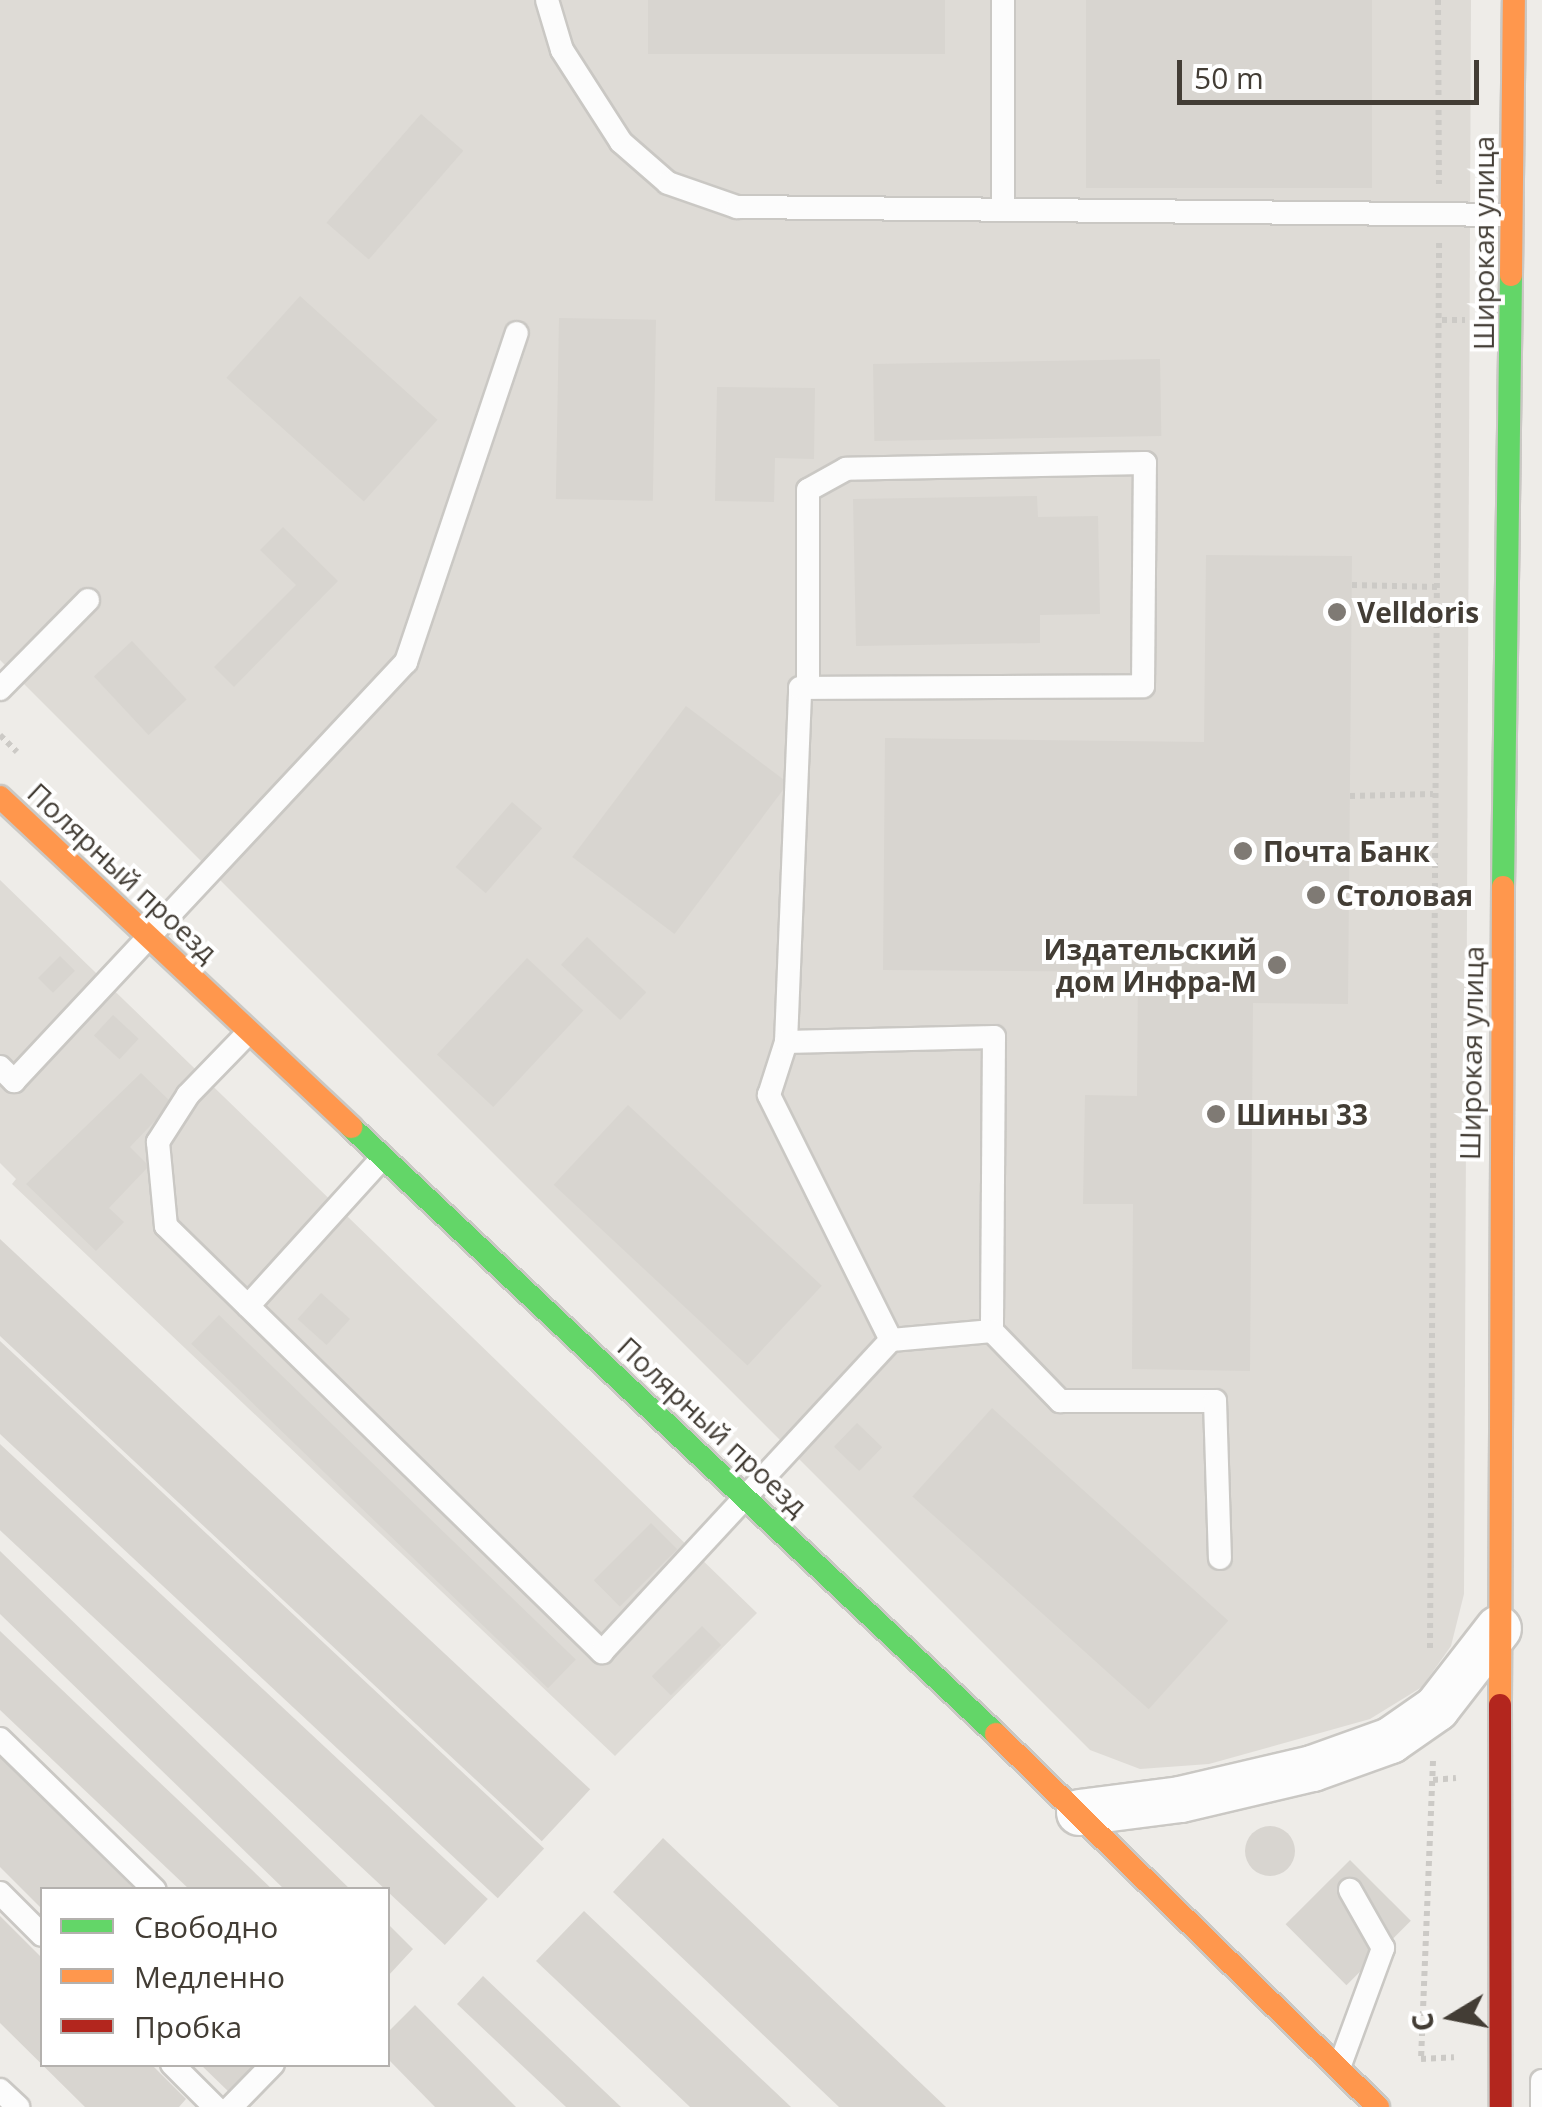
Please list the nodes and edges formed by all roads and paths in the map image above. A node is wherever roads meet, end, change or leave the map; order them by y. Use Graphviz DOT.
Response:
graph roads {
  1 [pos="547,0"];
  2 [pos="1002,0"];
  3 [pos="1438,0"];
  4 [pos="1514,0"];
  5 [pos="1528,155"];
  6 [pos="1002,209"];
  7 [pos="1439,214"];
  8 [pos="1512,215"];
  9 [pos="1442,320"];
  10 [pos="1471,320"];
  11 [pos="517,333"];
  12 [pos="1536,399"];
  13 [pos="1510,438"];
  14 [pos="1352,585"];
  15 [pos="1437,587"];
  16 [pos="88,600"];
  17 [pos="808,686"];
  18 [pos="0,689"];
  19 [pos="0,735"];
  20 [pos="27,762"];
  21 [pos="1433,794"];
  22 [pos="1350,796"];
  23 [pos="0,797"];
  24 [pos="148,936"];
  25 [pos="250,1032"];
  26 [pos="786,1042"];
  27 [pos="0,1066"];
  28 [pos="383,1157"];
  29 [pos="248,1306"];
  30 [pos="992,1331"];
  31 [pos="891,1340"];
  32 [pos="745,1496"];
  33 [pos="1220,1558"];
  34 [pos="1498,1628"];
  35 [pos="1526,1664"];
  36 [pos="1436,1708"];
  37 [pos="0,1738"];
  38 [pos="1460,1778"];
  39 [pos="1433,1780"];
  40 [pos="1079,1812"];
  41 [pos="152,1887"];
  42 [pos="1350,1890"];
  43 [pos="0,1893"];
  44 [pos="40,1933"];
  45 [pos="1458,2056"];
  46 [pos="175,2067"];
  47 [pos="269,2067"];
  48 [pos="1339,2069"];
  49 [pos="1542,2080"];
  50 [pos="0,2090"];
  51 [pos="215,2106"];
  52 [pos="18,2107"];
  53 [pos="1378,2107"];
  54 [pos="1502,2107"];
  55 [pos="1542,2107"];
  1 -- 6 [label="lane"];
  2 -- 6 [label="lane"];
  3 -- 7 [label="path"];
  4 -- 5 [label="main road, Широкая улица"];
  5 -- 8 [label="main road, Широкая улица"];
  6 -- 7 [label="lane"];
  7 -- 8 [label="lane"];
  7 -- 9 [label="path"];
  8 -- 13 [label="main road, Широкая улица"];
  9 -- 10 [label="path"];
  9 -- 15 [label="path"];
  11 -- 24 [label="lane"];
  12 -- 13 [label="main road"];
  13 -- 34 [label="main road, Широкая улица"];
  14 -- 15 [label="path"];
  15 -- 21 [label="path"];
  16 -- 18 [label="lane"];
  17 -- 17 [label="lane"];
  17 -- 26 [label="lane"];
  19 -- 20 [label="path"];
  21 -- 22 [label="path"];
  21 -- 36 [label="path"];
  23 -- 24 [label="main road, Полярный проезд"];
  24 -- 25 [label="main road, Полярный проезд"];
  24 -- 27 [label="lane"];
  25 -- 28 [label="main road, Полярный проезд"];
  25 -- 29 [label="lane"];
  26 -- 30 [label="lane"];
  26 -- 31 [label="lane"];
  28 -- 29 [label="lane"];
  28 -- 32 [label="main road, Полярный проезд"];
  29 -- 32 [label="lane"];
  30 -- 31 [label="lane"];
  30 -- 33 [label="lane"];
  31 -- 32 [label="lane"];
  32 -- 40 [label="main road, Полярный проезд"];
  34 -- 35 [label="main road"];
  34 -- 36 [label="street"];
  34 -- 54 [label="main road, Широкая улица"];
  36 -- 39 [label="path"];
  36 -- 40 [label="street"];
  37 -- 41 [label="lane"];
  38 -- 39 [label="path"];
  39 -- 45 [label="path"];
  40 -- 48 [label="main road, Полярный проезд"];
  42 -- 48 [label="lane"];
  43 -- 44 [label="lane"];
  46 -- 51 [label="lane"];
  47 -- 51 [label="lane"];
  48 -- 53 [label="main road, Полярный проезд"];
  49 -- 55 [label="lane"];
  50 -- 52 [label="lane"];
}
